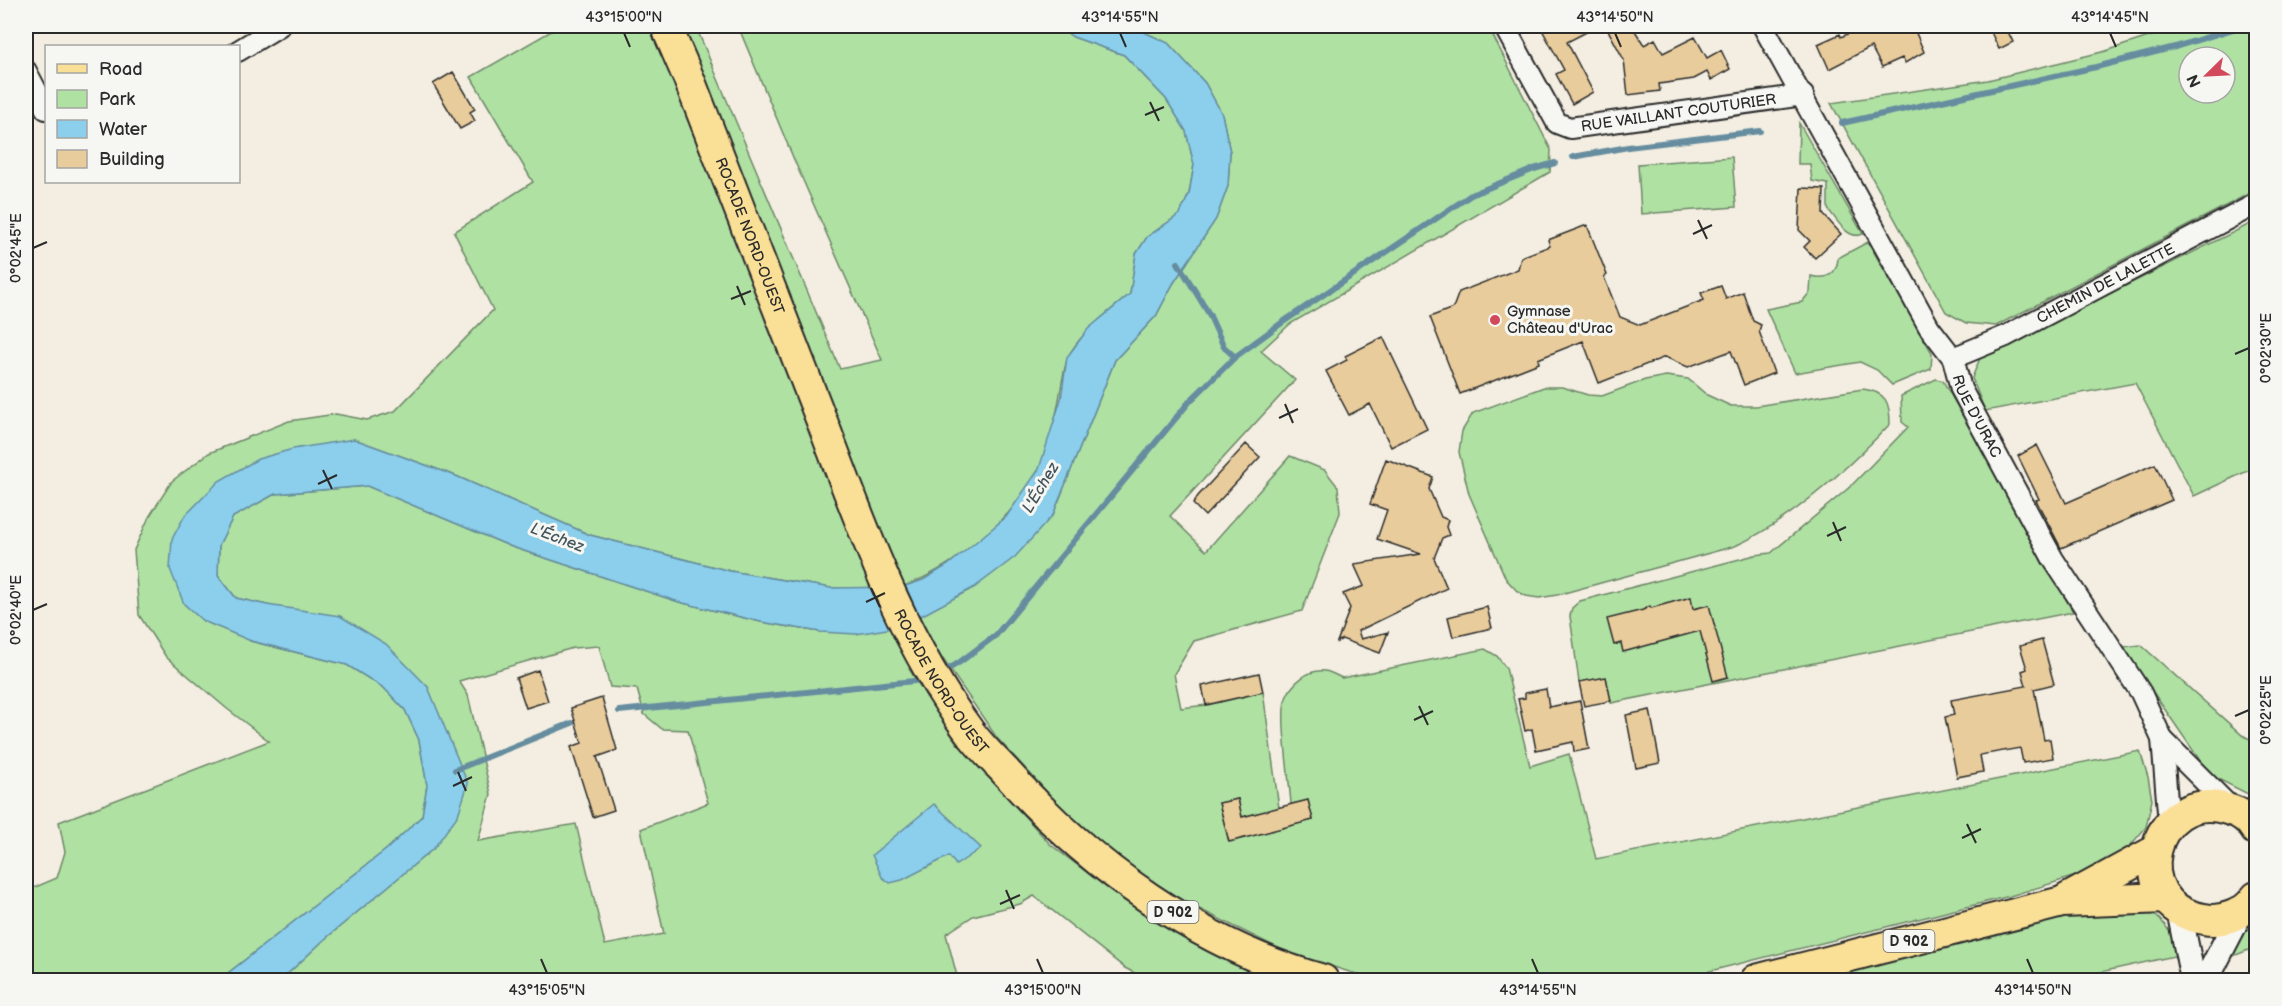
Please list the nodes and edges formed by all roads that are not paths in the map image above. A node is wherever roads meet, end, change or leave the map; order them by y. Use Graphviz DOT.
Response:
graph roads {
  1 [pos="279,26"];
  2 [pos="666,26"];
  3 [pos="1504,26"];
  4 [pos="1763,26"];
  5 [pos="240,50"];
  6 [pos="26,71"];
  7 [pos="1803,95"];
  8 [pos="45,107"];
  9 [pos="2256,204"];
  10 [pos="1953,358"];
  11 [pos="2162,739"];
  12 [pos="2250,823"];
  13 [pos="2169,824"];
  14 [pos="2155,852"];
  15 [pos="2062,902"];
  16 [pos="2172,904"];
  17 [pos="2249,904"];
  18 [pos="1323,981"];
  19 [pos="1756,981"];
  20 [pos="2193,981"];
  21 [pos="2206,981"];
  1 -- 5 [label="street"];
  2 -- 18 [label="main road, ROCADE NORD-OUEST / D 902"];
  3 -- 7 [label="street, RUE VAILLANT COUTURIER"];
  4 -- 7 [label="street, RUE D'URAC"];
  6 -- 8 [label="street"];
  7 -- 10 [label="street, RUE D'URAC"];
  9 -- 10 [label="street, CHEMIN DE LALETTE"];
  10 -- 11 [label="street, RUE D'URAC"];
  11 -- 12 [label="street, RUE D'URAC"];
  11 -- 13 [label="street, RUE D'URAC"];
  12 -- 13 [label="main road"];
  13 -- 14 [label="main road"];
  14 -- 15 [label="main road, D 902"];
  14 -- 16 [label="main road"];
  15 -- 16 [label="main road, D 902"];
  15 -- 19 [label="main road, D 902"];
  16 -- 17 [label="main road"];
  16 -- 20 [label="street"];
  17 -- 21 [label="street"];
}
